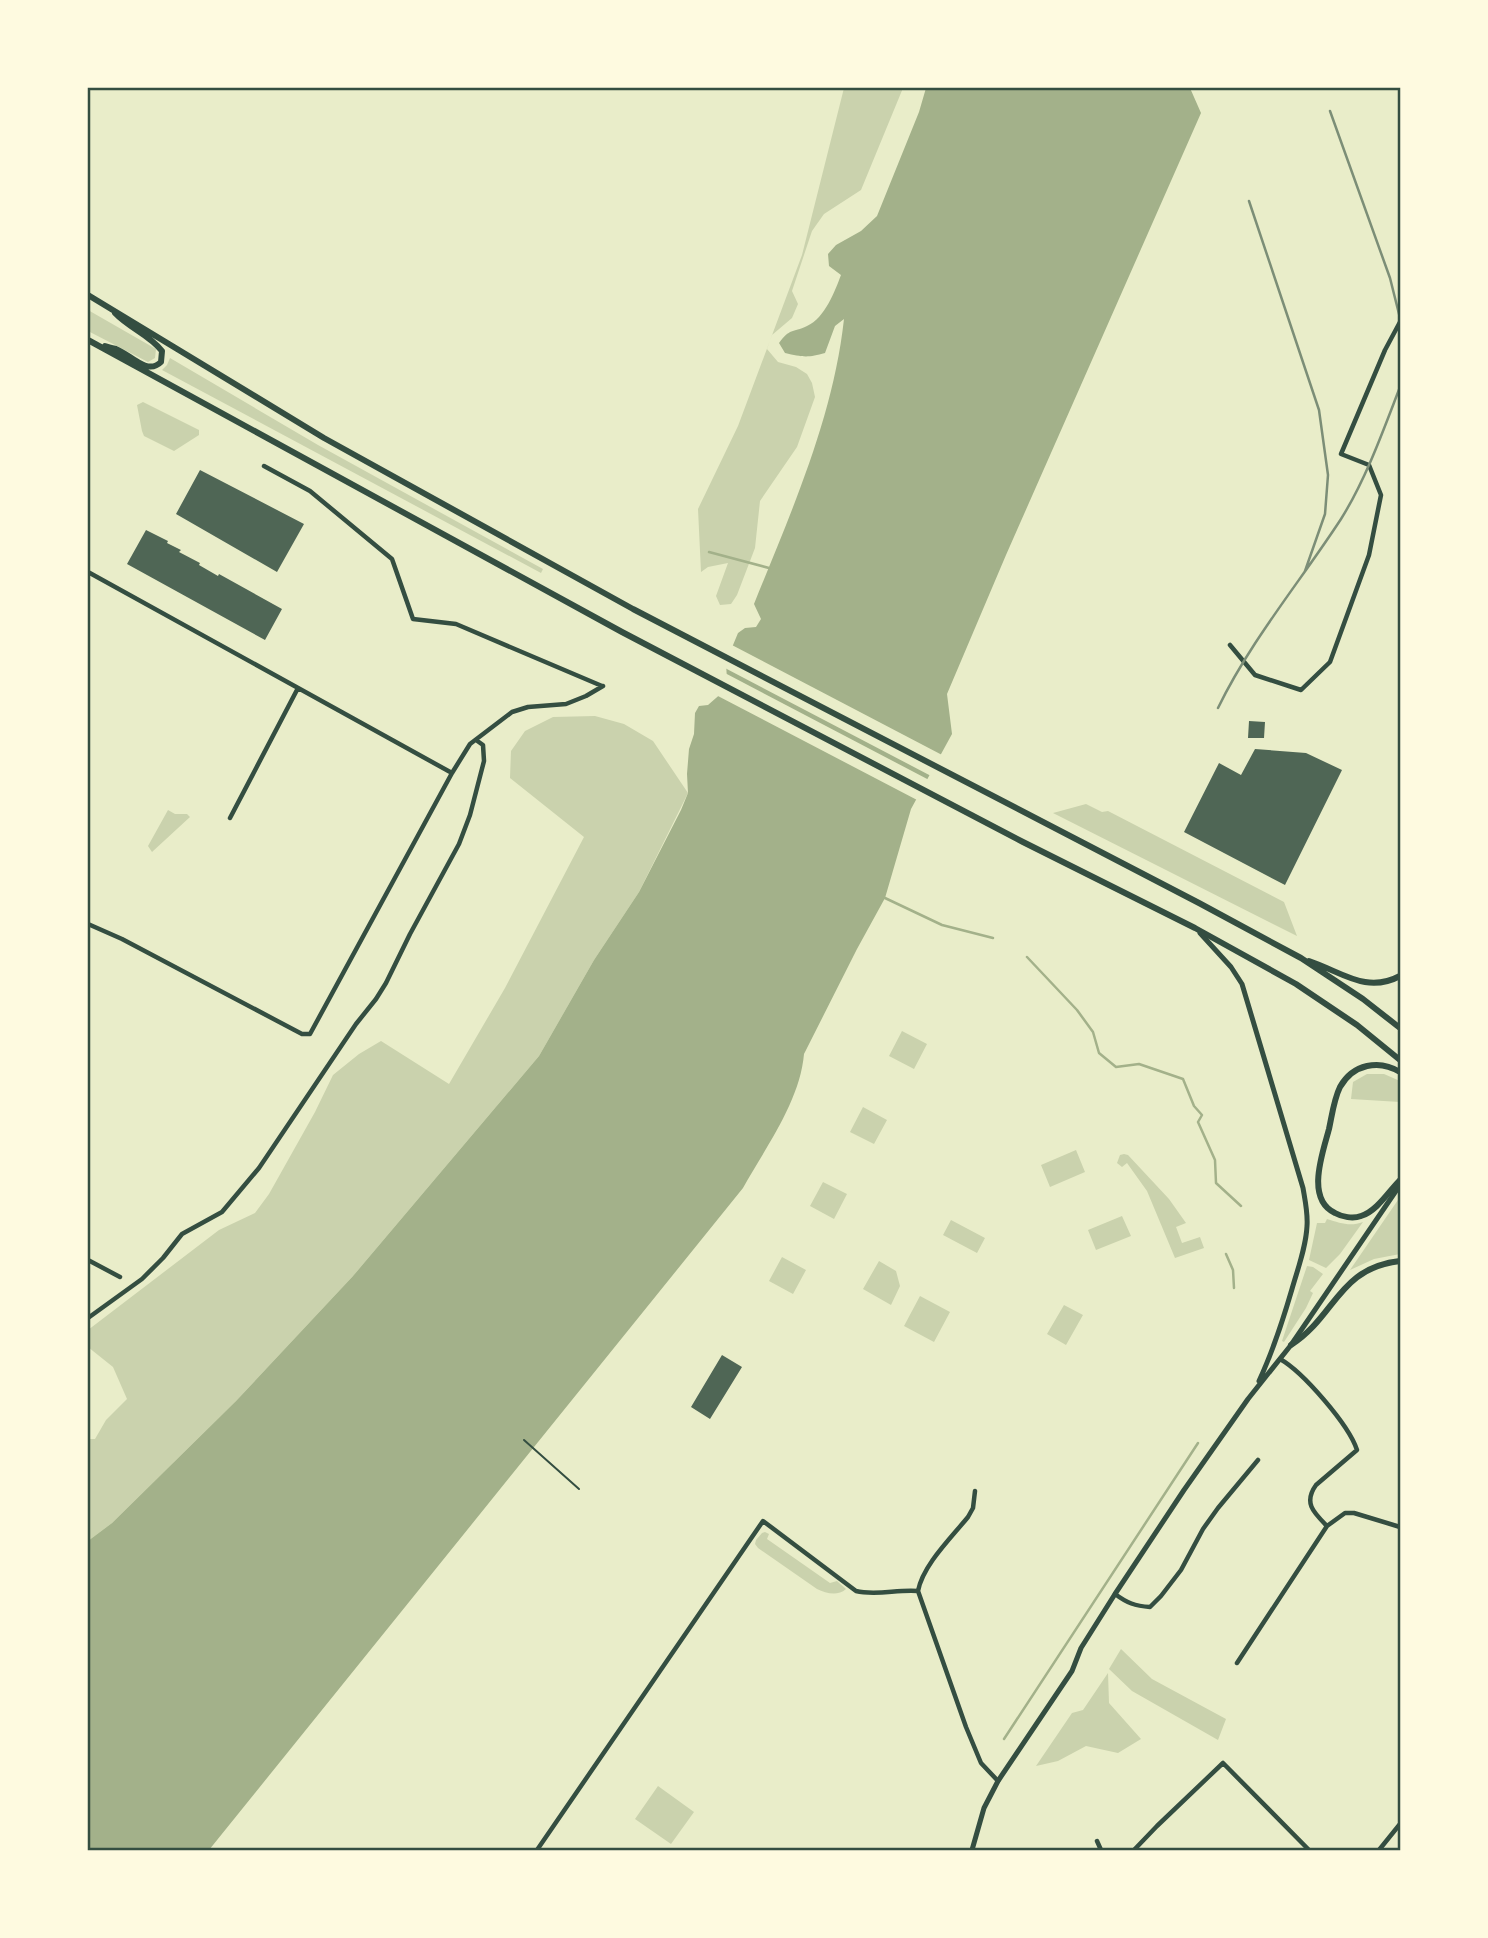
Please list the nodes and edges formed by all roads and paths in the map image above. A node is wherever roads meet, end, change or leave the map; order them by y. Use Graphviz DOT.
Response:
graph roads {
  1 [pos="88,295"];
  2 [pos="108,306"];
  3 [pos="1401,323"];
  4 [pos="88,340"];
  5 [pos="96,344"];
  6 [pos="264,466"];
  7 [pos="88,572"];
  8 [pos="1230,645"];
  9 [pos="298,688"];
  10 [pos="475,739"];
  11 [pos="452,773"];
  12 [pos="230,818"];
  13 [pos="88,924"];
  14 [pos="1195,928"];
  15 [pos="1301,958"];
  16 [pos="1401,976"];
  17 [pos="1401,1028"];
  18 [pos="1401,1060"];
  19 [pos="1401,1072"];
  20 [pos="1401,1182"];
  21 [pos="88,1260"];
  22 [pos="1401,1261"];
  23 [pos="120,1277"];
  24 [pos="88,1318"];
  25 [pos="1291,1345"];
  26 [pos="1280,1359"];
  27 [pos="1255,1390"];
  28 [pos="524,1440"];
  29 [pos="1258,1460"];
  30 [pos="579,1489"];
  31 [pos="975,1491"];
  32 [pos="1327,1526"];
  33 [pos="1401,1527"];
  34 [pos="918,1591"];
  35 [pos="1115,1594"];
  36 [pos="1237,1663"];
  37 [pos="998,1782"];
  38 [pos="1401,1824"];
  39 [pos="1097,1841"];
  40 [pos="537,1850"];
  41 [pos="972,1850"];
  42 [pos="1101,1850"];
  43 [pos="1134,1850"];
  44 [pos="1309,1850"];
  45 [pos="1379,1850"];
  1 -- 2 [label="main road"];
  2 -- 5 [label="main road"];
  2 -- 15 [label="main road"];
  3 -- 8 [label="street"];
  4 -- 5 [label="main road"];
  5 -- 14 [label="main road"];
  6 -- 10 [label="street"];
  7 -- 9 [label="street"];
  9 -- 11 [label="street"];
  9 -- 12 [label="street"];
  10 -- 11 [label="street"];
  10 -- 24 [label="street"];
  11 -- 13 [label="street"];
  14 -- 18 [label="main road"];
  14 -- 27 [label="street"];
  15 -- 16 [label="main road"];
  15 -- 17 [label="main road"];
  19 -- 20 [label="main road"];
  20 -- 25 [label="street"];
  21 -- 23 [label="street"];
  22 -- 25 [label="main road"];
  25 -- 26 [label="street"];
  26 -- 27 [label="street"];
  26 -- 32 [label="street"];
  27 -- 35 [label="street"];
  28 -- 30 [label="path"];
  29 -- 35 [label="street"];
  31 -- 34 [label="street"];
  32 -- 33 [label="street"];
  32 -- 36 [label="street"];
  34 -- 37 [label="street"];
  34 -- 40 [label="street"];
  35 -- 37 [label="street"];
  37 -- 41 [label="street"];
  38 -- 45 [label="street"];
  39 -- 42 [label="street"];
  43 -- 44 [label="street"];
}
